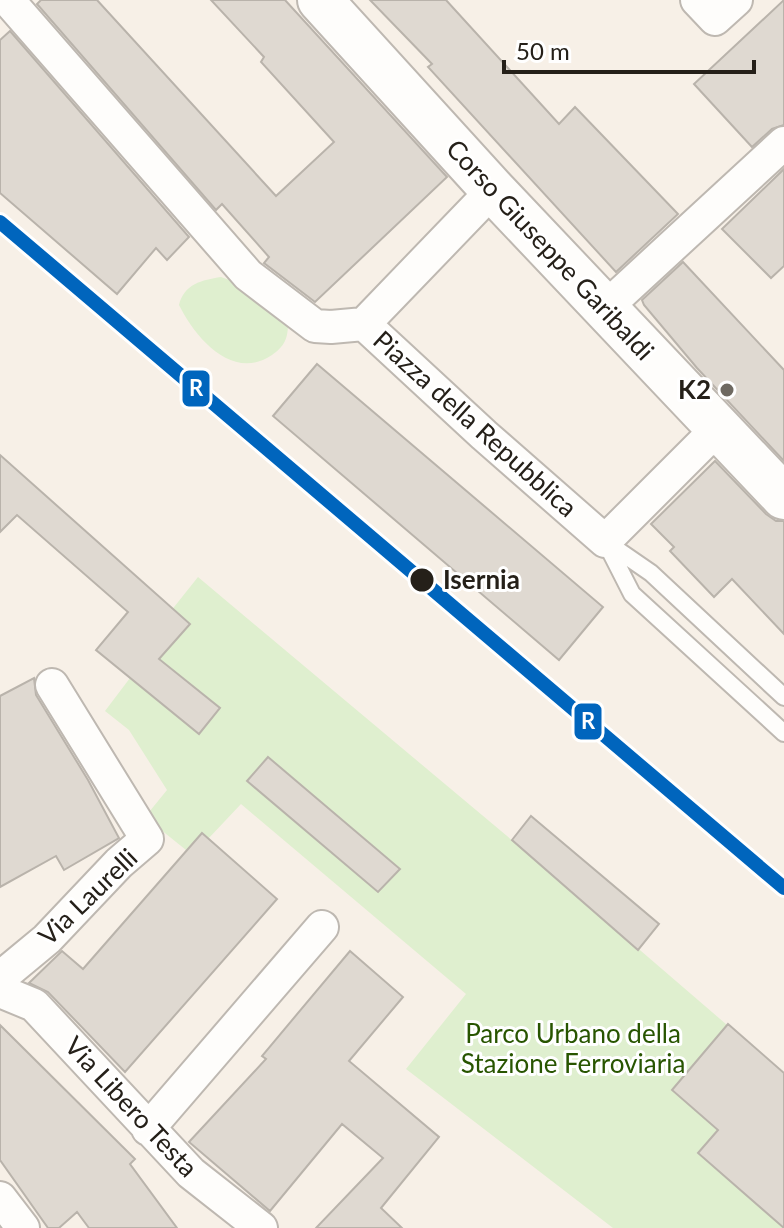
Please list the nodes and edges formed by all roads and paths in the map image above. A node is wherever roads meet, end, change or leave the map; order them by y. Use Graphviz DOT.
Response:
graph roads {
  1 [pos="8,0"];
  2 [pos="320,0"];
  3 [pos="697,0"];
  4 [pos="736,0"];
  5 [pos="784,143"];
  6 [pos="493,190"];
  7 [pos="604,309"];
  8 [pos="364,324"];
  9 [pos="724,434"];
  10 [pos="784,497"];
  11 [pos="605,541"];
  12 [pos="52,685"];
  13 [pos="784,697"];
  14 [pos="784,733"];
  15 [pos="322,927"];
  16 [pos="0,978"];
  17 [pos="0,991"];
  18 [pos="148,1129"];
  19 [pos="0,1198"];
  20 [pos="23,1228"];
  21 [pos="261,1228"];
  1 -- 8 [label="street"];
  2 -- 6 [label="main road, Corso Giuseppe Garibaldi"];
  3 -- 4 [label="street"];
  5 -- 7 [label="street"];
  6 -- 7 [label="main road, Corso Giuseppe Garibaldi"];
  6 -- 8 [label="street, Piazza della Repubblica"];
  7 -- 9 [label="main road, Corso Giuseppe Garibaldi"];
  8 -- 11 [label="street, Piazza della Repubblica"];
  9 -- 10 [label="main road, Corso Giuseppe Garibaldi"];
  9 -- 11 [label="street"];
  11 -- 13 [label="lane"];
  11 -- 14 [label="lane"];
  12 -- 16 [label="street, Via Laurelli"];
  15 -- 18 [label="street"];
  17 -- 18 [label="street, Via Libero Testa"];
  18 -- 21 [label="street, Via Libero Testa"];
  19 -- 20 [label="street"];
}
